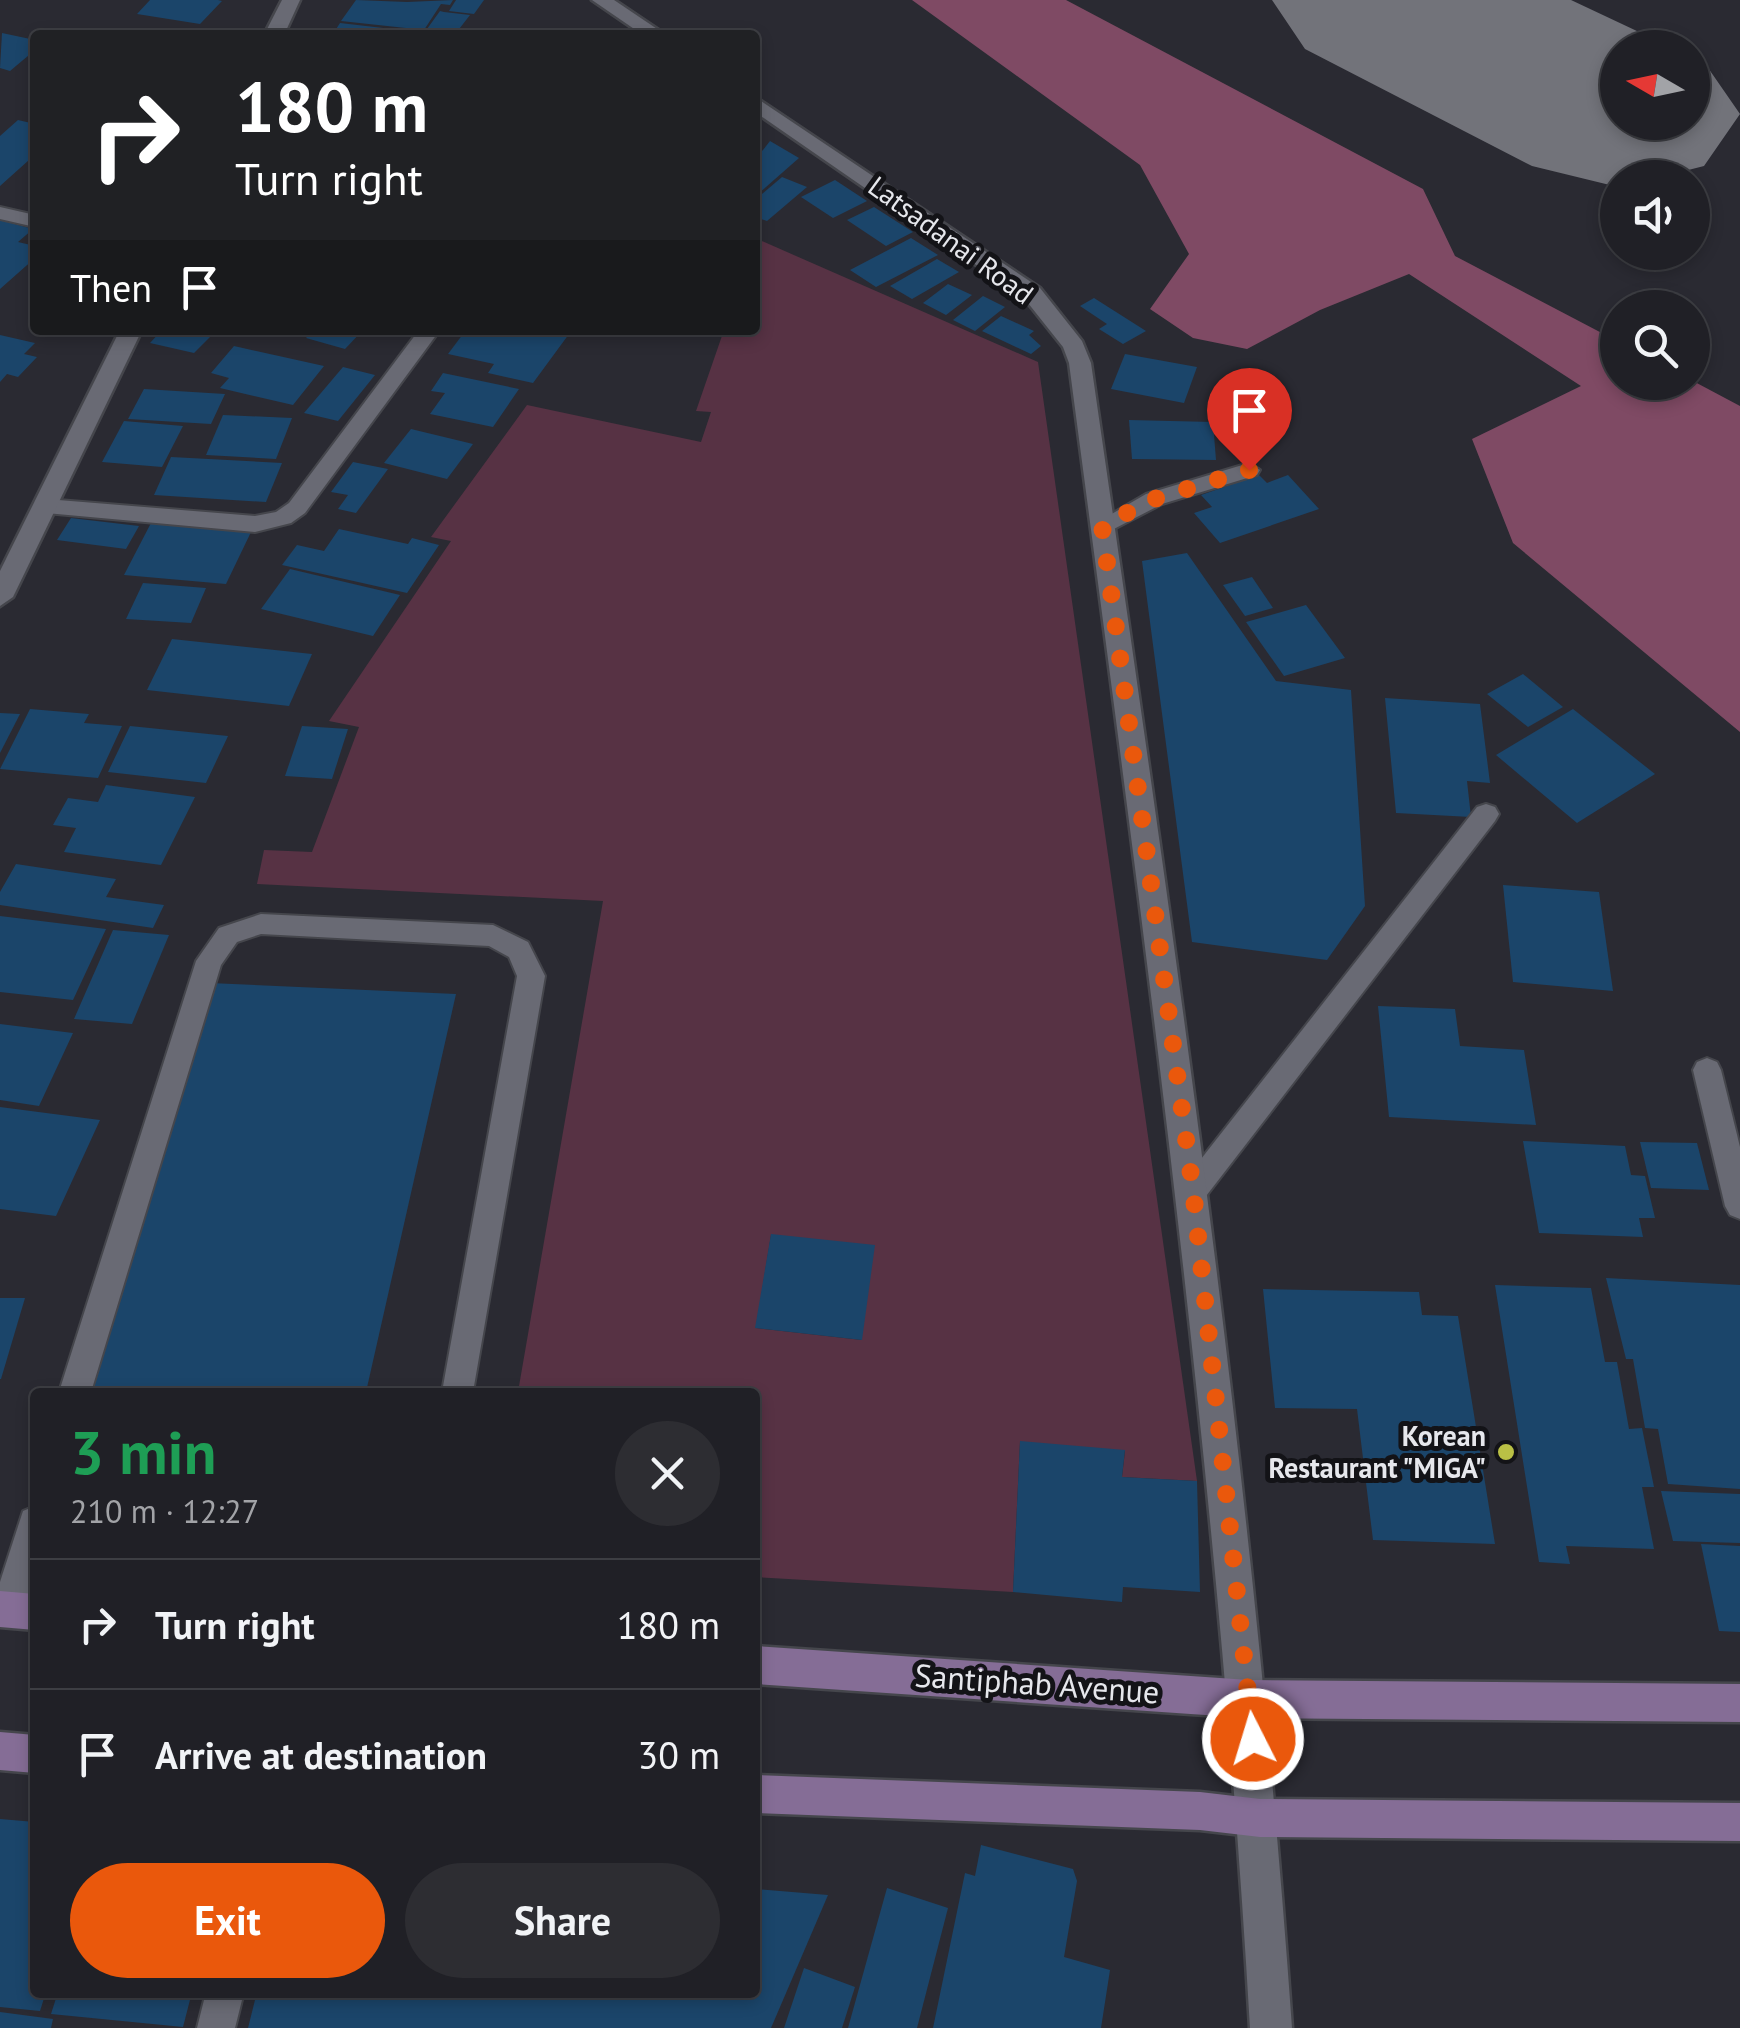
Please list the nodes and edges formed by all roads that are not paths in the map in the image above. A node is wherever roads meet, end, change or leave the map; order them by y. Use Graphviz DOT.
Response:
graph roads {
  1 [pos="291,0"];
  2 [pos="602,0"];
  3 [pos="276,30"];
  4 [pos="648,30"];
  5 [pos="760,106"];
  6 [pos="0,212"];
  7 [pos="30,220"];
  8 [pos="128,335"];
  9 [pos="426,335"];
  10 [pos="1249,470"];
  11 [pos="46,506"];
  12 [pos="1102,526"];
  13 [pos="0,597"];
  14 [pos="1486,814"];
  15 [pos="1706,1070"];
  16 [pos="1193,1190"];
  17 [pos="1740,1206"];
  18 [pos="76,1388"];
  19 [pos="459,1388"];
  20 [pos="30,1543"];
  21 [pos="14,1610"];
  22 [pos="760,1665"];
  23 [pos="1249,1699"];
  24 [pos="1740,1703"];
  25 [pos="0,1751"];
  26 [pos="30,1754"];
  27 [pos="760,1794"];
  28 [pos="1260,1818"];
  29 [pos="1740,1822"];
  30 [pos="224,1998"];
  31 [pos="216,2028"];
  32 [pos="1271,2028"];
  1 -- 3 [label="street"];
  2 -- 4 [label="street"];
  5 -- 12 [label="street, Latsadanai Road"];
  6 -- 7 [label="lane"];
  8 -- 11 [label="street"];
  9 -- 11 [label="lane"];
  10 -- 12 [label="lane"];
  11 -- 13 [label="street"];
  12 -- 16 [label="street, Latsadanai Road"];
  14 -- 16 [label="lane"];
  15 -- 17 [label="lane"];
  16 -- 23 [label="street, Latsadanai Road"];
  18 -- 19 [label="lane"];
  20 -- 21 [label="lane"];
  22 -- 23 [label="street, Santiphab Avenue"];
  23 -- 24 [label="street, Santiphab Avenue"];
  23 -- 28 [label="street, Latsadanai Road"];
  25 -- 26 [label="street"];
  27 -- 28 [label="street"];
  28 -- 29 [label="street"];
  28 -- 32 [label="street, Latsadanai Road"];
  30 -- 31 [label="lane"];
}
